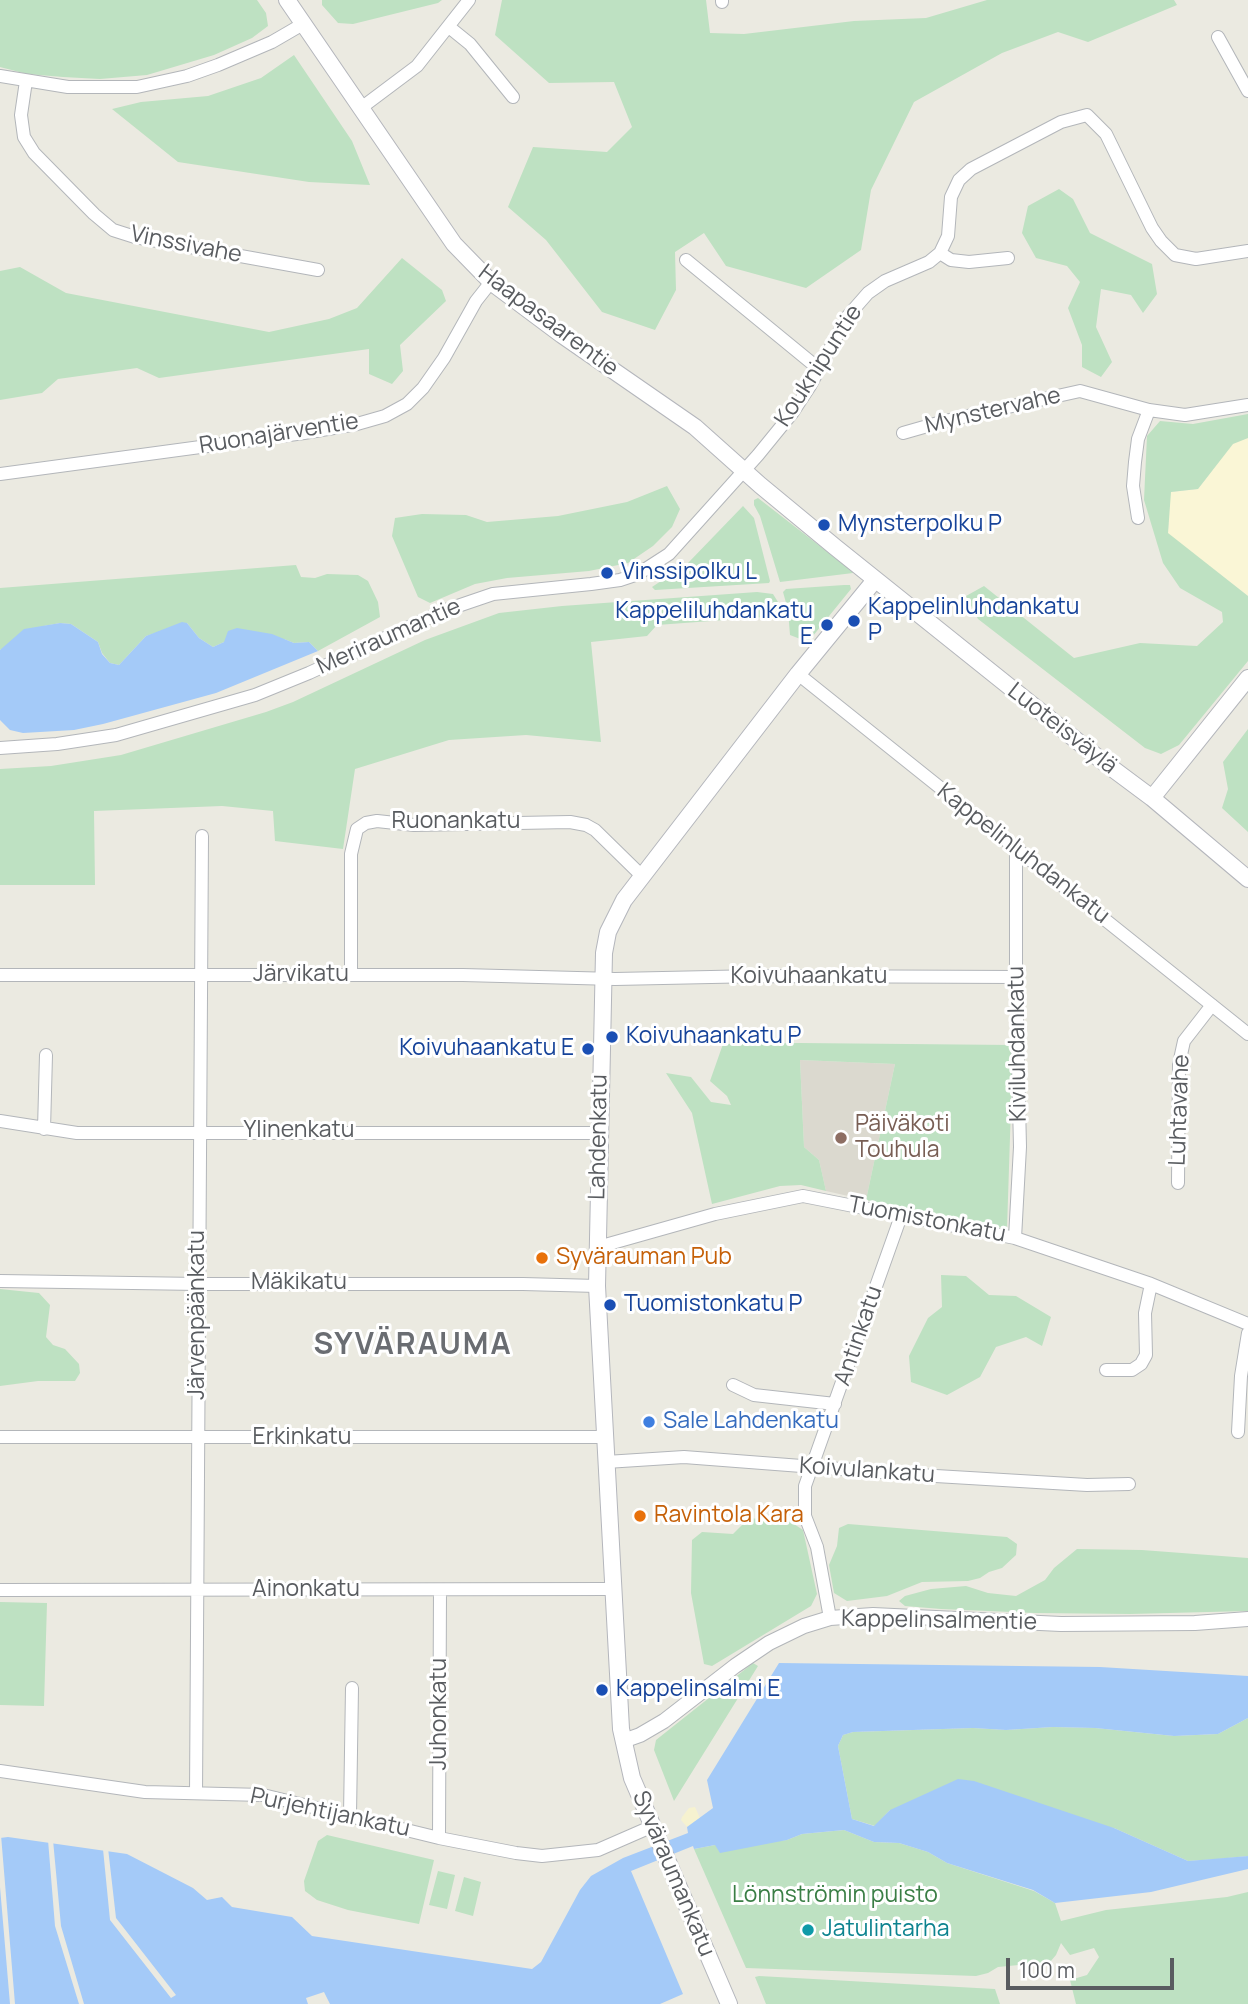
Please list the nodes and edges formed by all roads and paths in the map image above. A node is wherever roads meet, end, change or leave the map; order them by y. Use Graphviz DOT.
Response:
graph roads {
  1 [pos="287,0"];
  2 [pos="469,0"];
  3 [pos="303,24"];
  4 [pos="449,27"];
  5 [pos="1218,37"];
  6 [pos="0,76"];
  7 [pos="26,81"];
  8 [pos="1248,90"];
  9 [pos="513,97"];
  10 [pos="361,108"];
  11 [pos="1248,251"];
  12 [pos="940,253"];
  13 [pos="1008,258"];
  14 [pos="686,260"];
  15 [pos="318,270"];
  16 [pos="491,282"];
  17 [pos="819,369"];
  18 [pos="1248,405"];
  19 [pos="1149,410"];
  20 [pos="904,433"];
  21 [pos="744,471"];
  22 [pos="0,474"];
  23 [pos="1138,518"];
  24 [pos="875,580"];
  25 [pos="798,674"];
  26 [pos="1248,678"];
  27 [pos="0,748"];
  28 [pos="1152,798"];
  29 [pos="202,836"];
  30 [pos="1016,850"];
  31 [pos="642,876"];
  32 [pos="1248,878"];
  33 [pos="0,975"];
  34 [pos="351,975"];
  35 [pos="200,976"];
  36 [pos="1016,977"];
  37 [pos="603,978"];
  38 [pos="1212,1005"];
  39 [pos="1248,1034"];
  40 [pos="46,1055"];
  41 [pos="0,1121"];
  42 [pos="44,1129"];
  43 [pos="199,1131"];
  44 [pos="599,1133"];
  45 [pos="1178,1183"];
  46 [pos="901,1216"];
  47 [pos="1015,1238"];
  48 [pos="598,1247"];
  49 [pos="0,1281"];
  50 [pos="199,1284"];
  51 [pos="1151,1284"];
  52 [pos="597,1286"];
  53 [pos="1248,1324"];
  54 [pos="1248,1333"];
  55 [pos="1106,1370"];
  56 [pos="733,1385"];
  57 [pos="835,1404"];
  58 [pos="1238,1432"];
  59 [pos="0,1437"];
  60 [pos="604,1437"];
  61 [pos="198,1438"];
  62 [pos="606,1462"];
  63 [pos="813,1468"];
  64 [pos="1129,1484"];
  65 [pos="612,1589"];
  66 [pos="0,1590"];
  67 [pos="199,1590"];
  68 [pos="440,1590"];
  69 [pos="830,1618"];
  70 [pos="1248,1619"];
  71 [pos="352,1688"];
  72 [pos="623,1741"];
  73 [pos="0,1771"];
  74 [pos="196,1793"];
  75 [pos="350,1815"];
  76 [pos="655,1831"];
  77 [pos="439,1838"];
  78 [pos="729,2004"];
  1 -- 3 [label="main road, Haapasaarentie"];
  2 -- 4 [label="street"];
  3 -- 7 [label="street"];
  3 -- 10 [label="main road, Haapasaarentie"];
  4 -- 9 [label="street"];
  4 -- 10 [label="street"];
  5 -- 8 [label="street"];
  6 -- 7 [label="street"];
  7 -- 15 [label="street, Vinssivahe"];
  10 -- 16 [label="main road, Haapasaarentie"];
  11 -- 12 [label="street"];
  12 -- 13 [label="street"];
  12 -- 17 [label="street, Kouknipuntie"];
  14 -- 17 [label="street"];
  16 -- 21 [label="main road, Haapasaarentie"];
  16 -- 22 [label="street, Ruonajärventie"];
  17 -- 21 [label="street, Kouknipuntie"];
  18 -- 19 [label="street, Mynstervahe"];
  19 -- 20 [label="street, Mynstervahe"];
  19 -- 23 [label="street"];
  21 -- 24 [label="main road, Haapasaarentie"];
  21 -- 27 [label="street, Meriraumantie"];
  24 -- 25 [label="main road, Lahdenkatu"];
  24 -- 28 [label="main road, Luoteisväylä"];
  25 -- 30 [label="street, Kappelinluhdankatu"];
  25 -- 31 [label="main road, Lahdenkatu"];
  26 -- 28 [label="main road"];
  28 -- 32 [label="main road, Luoteisväylä"];
  29 -- 35 [label="street, Järvenpäänkatu"];
  30 -- 36 [label="street, Kiviluhdankatu"];
  30 -- 38 [label="street, Kappelinluhdankatu"];
  31 -- 34 [label="street, Ruonankatu"];
  31 -- 37 [label="main road, Lahdenkatu"];
  33 -- 35 [label="street, Järvikatu"];
  34 -- 35 [label="street, Järvikatu"];
  34 -- 37 [label="street, Järvikatu"];
  35 -- 43 [label="street, Järvenpäänkatu"];
  36 -- 37 [label="street, Koivuhaankatu"];
  36 -- 47 [label="street, Kiviluhdankatu"];
  37 -- 44 [label="main road, Lahdenkatu"];
  38 -- 39 [label="street, Kappelinluhdankatu"];
  38 -- 45 [label="street, Luhtavahe"];
  40 -- 42 [label="street"];
  41 -- 42 [label="street, Ylinenkatu"];
  42 -- 43 [label="street, Ylinenkatu"];
  43 -- 44 [label="street, Ylinenkatu"];
  43 -- 50 [label="street, Järvenpäänkatu"];
  44 -- 48 [label="main road, Lahdenkatu"];
  46 -- 47 [label="street, Tuomistonkatu"];
  46 -- 48 [label="street, Tuomistonkatu"];
  46 -- 57 [label="street, Antinkatu"];
  47 -- 51 [label="street, Tuomistonkatu"];
  48 -- 52 [label="main road, Lahdenkatu"];
  49 -- 50 [label="street, Mäkikatu"];
  50 -- 52 [label="street, Mäkikatu"];
  50 -- 61 [label="street, Järvenpäänkatu"];
  51 -- 53 [label="street, Tuomistonkatu"];
  51 -- 55 [label="street"];
  52 -- 60 [label="main road, Lahdenkatu"];
  54 -- 58 [label="street"];
  56 -- 57 [label="street"];
  57 -- 63 [label="street, Antinkatu"];
  59 -- 61 [label="street, Erkinkatu"];
  60 -- 61 [label="street, Erkinkatu"];
  60 -- 62 [label="main road, Lahdenkatu"];
  61 -- 67 [label="street, Järvenpäänkatu"];
  62 -- 63 [label="street, Koivulankatu"];
  62 -- 65 [label="main road, Lahdenkatu"];
  63 -- 64 [label="street, Koivulankatu"];
  63 -- 69 [label="street, Antinkatu"];
  65 -- 68 [label="street, Ainonkatu"];
  65 -- 72 [label="main road, Lahdenkatu"];
  66 -- 67 [label="street, Ainonkatu"];
  67 -- 68 [label="street, Ainonkatu"];
  67 -- 74 [label="street, Järvenpäänkatu"];
  68 -- 77 [label="street, Juhonkatu"];
  69 -- 70 [label="street, Kappelinsalmentie"];
  69 -- 72 [label="street, Kappelinsalmentie"];
  71 -- 75 [label="street"];
  72 -- 76 [label="main road, Syväraumankatu"];
  73 -- 74 [label="street, Purjehtijankatu"];
  74 -- 75 [label="street, Purjehtijankatu"];
  75 -- 77 [label="street, Purjehtijankatu"];
  76 -- 77 [label="street, Purjehtijankatu"];
  76 -- 78 [label="main road, Syväraumankatu"];
}
